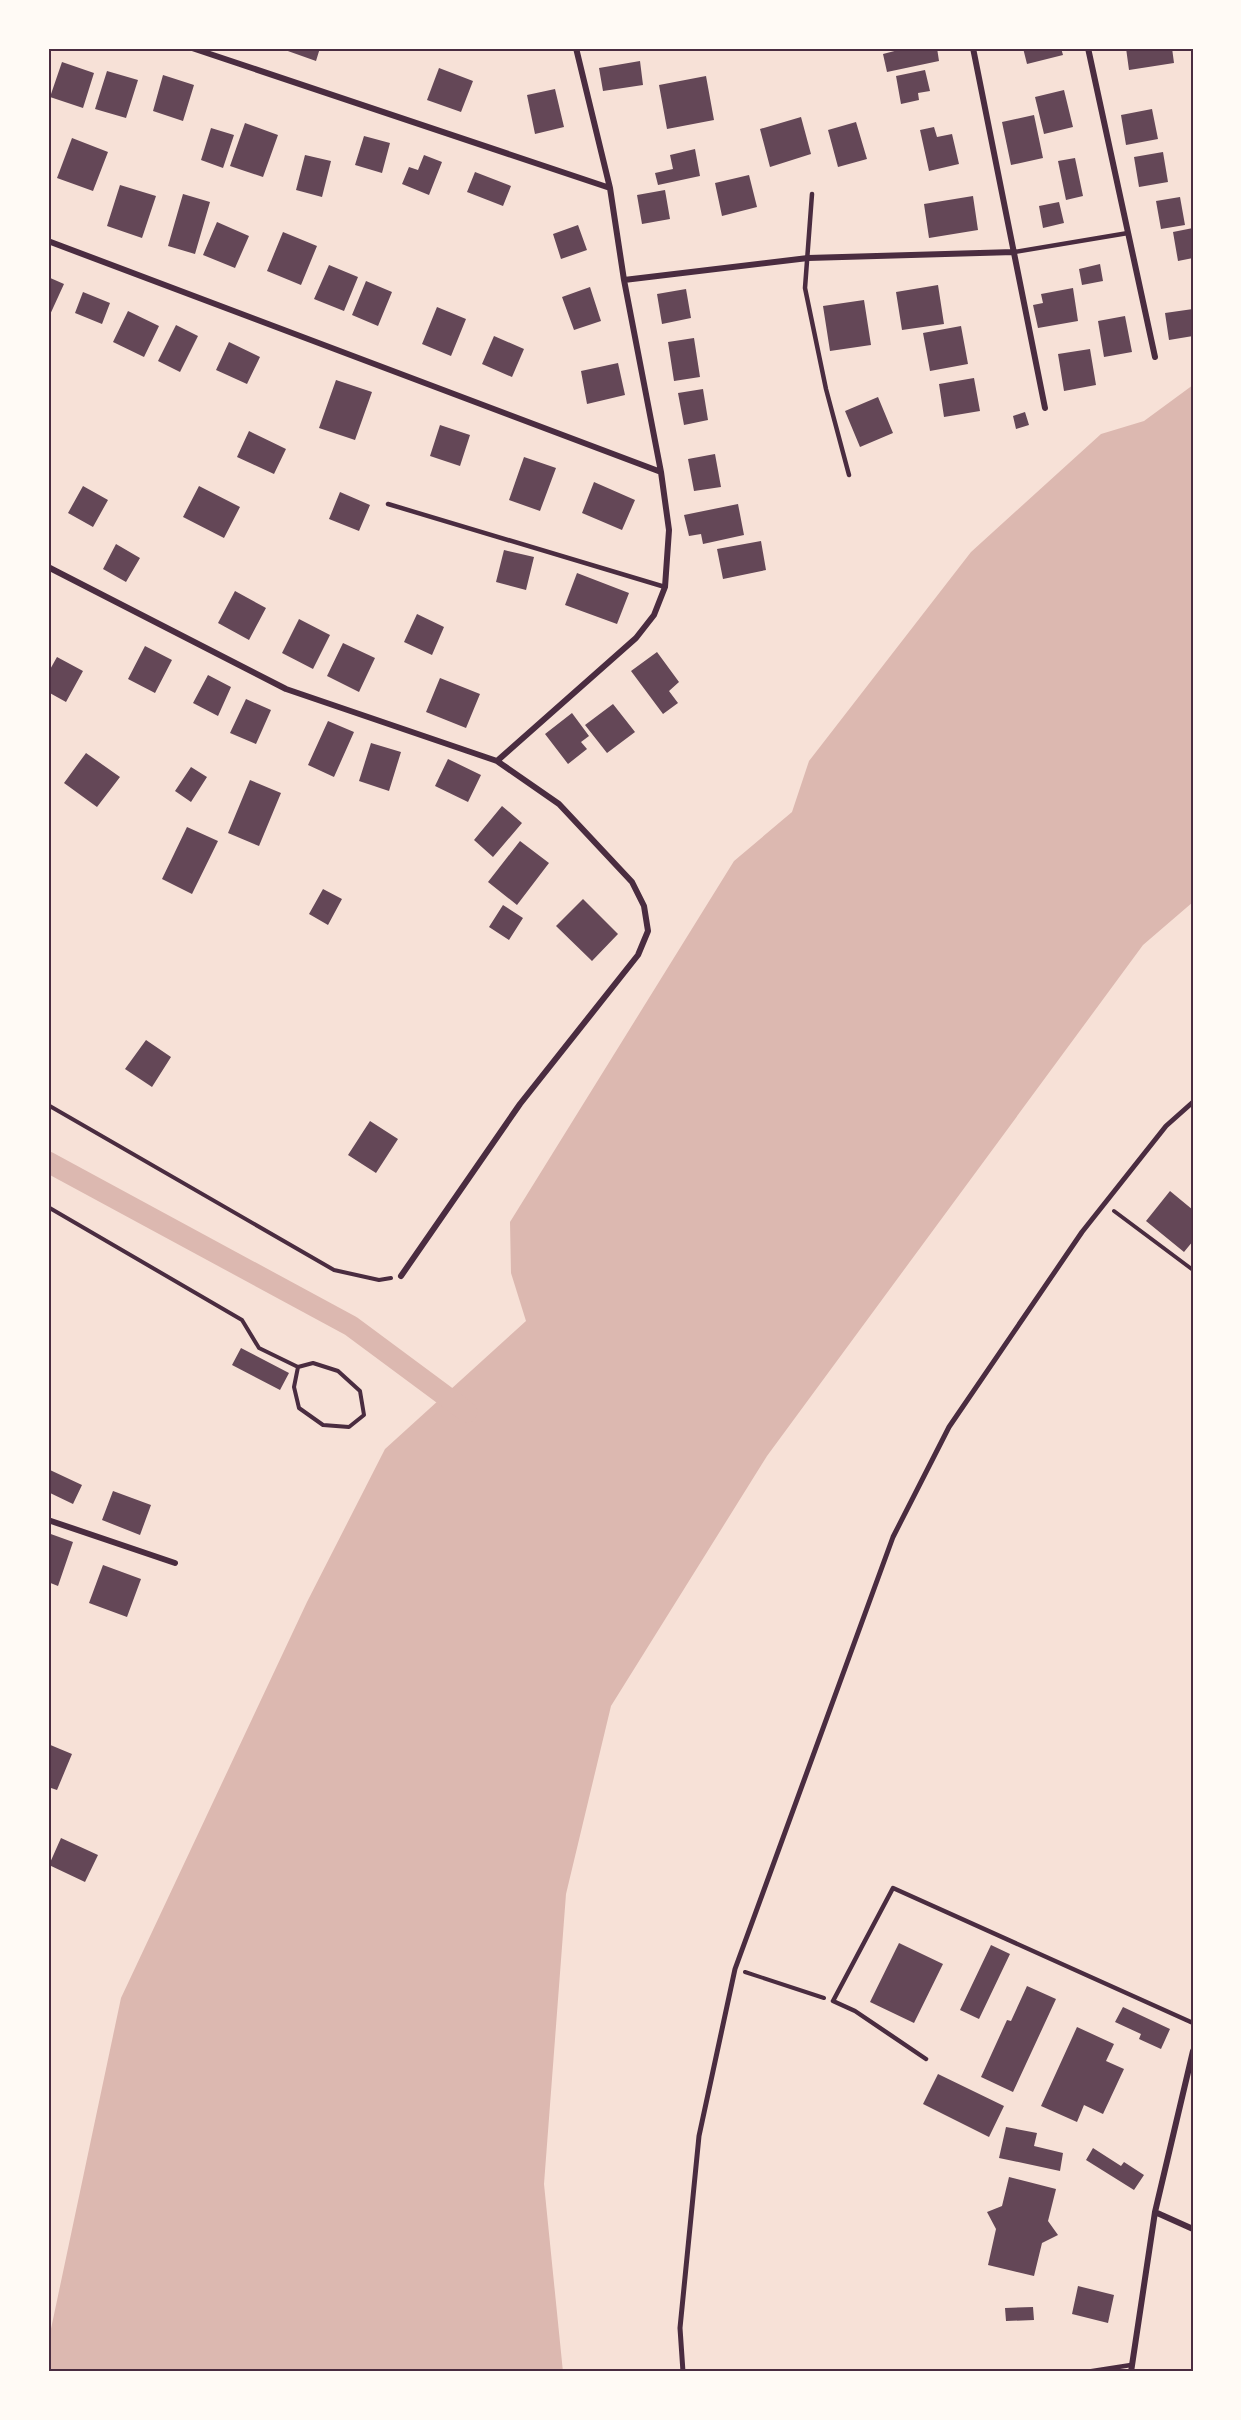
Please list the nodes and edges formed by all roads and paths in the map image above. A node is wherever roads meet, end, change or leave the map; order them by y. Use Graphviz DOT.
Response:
graph roads {
  1 [pos="192,48"];
  2 [pos="576,48"];
  3 [pos="973,48"];
  4 [pos="1089,48"];
  5 [pos="610,188"];
  6 [pos="812,194"];
  7 [pos="1128,233"];
  8 [pos="48,241"];
  9 [pos="1014,252"];
  10 [pos="808,258"];
  11 [pos="624,280"];
  12 [pos="1155,357"];
  13 [pos="1044,408"];
  14 [pos="661,472"];
  15 [pos="849,475"];
  16 [pos="388,504"];
  17 [pos="48,567"];
  18 [pos="665,586"];
  19 [pos="497,761"];
  20 [pos="1193,1102"];
  21 [pos="48,1105"];
  22 [pos="1105,1204"];
  23 [pos="48,1207"];
  24 [pos="1193,1269"];
  25 [pos="401,1276"];
  26 [pos="298,1367"];
  27 [pos="48,1520"];
  28 [pos="176,1563"];
  29 [pos="735,1969"];
  30 [pos="833,2001"];
  31 [pos="1193,2023"];
  32 [pos="1193,2051"];
  33 [pos="926,2059"];
  34 [pos="1155,2212"];
  35 [pos="1193,2229"];
  36 [pos="1131,2369"];
  37 [pos="683,2372"];
  38 [pos="1086,2372"];
  1 -- 5 [label="street"];
  2 -- 5 [label="street"];
  3 -- 9 [label="street"];
  4 -- 7 [label="street"];
  5 -- 11 [label="street"];
  6 -- 10 [label="lane"];
  7 -- 9 [label="lane"];
  7 -- 12 [label="street"];
  8 -- 14 [label="street"];
  9 -- 10 [label="street"];
  9 -- 13 [label="street"];
  10 -- 11 [label="street"];
  10 -- 15 [label="lane"];
  11 -- 14 [label="street"];
  14 -- 18 [label="street"];
  16 -- 18 [label="lane"];
  17 -- 19 [label="street"];
  18 -- 19 [label="street"];
  19 -- 25 [label="street"];
  20 -- 22 [label="street"];
  21 -- 25 [label="path"];
  22 -- 24 [label="path"];
  22 -- 29 [label="street"];
  23 -- 26 [label="path"];
  26 -- 26 [label="path"];
  27 -- 28 [label="street"];
  29 -- 30 [label="path"];
  29 -- 37 [label="street"];
  30 -- 31 [label="lane"];
  30 -- 33 [label="lane"];
  32 -- 34 [label="street"];
  34 -- 35 [label="street"];
  34 -- 36 [label="street"];
  36 -- 38 [label="lane"];
}
